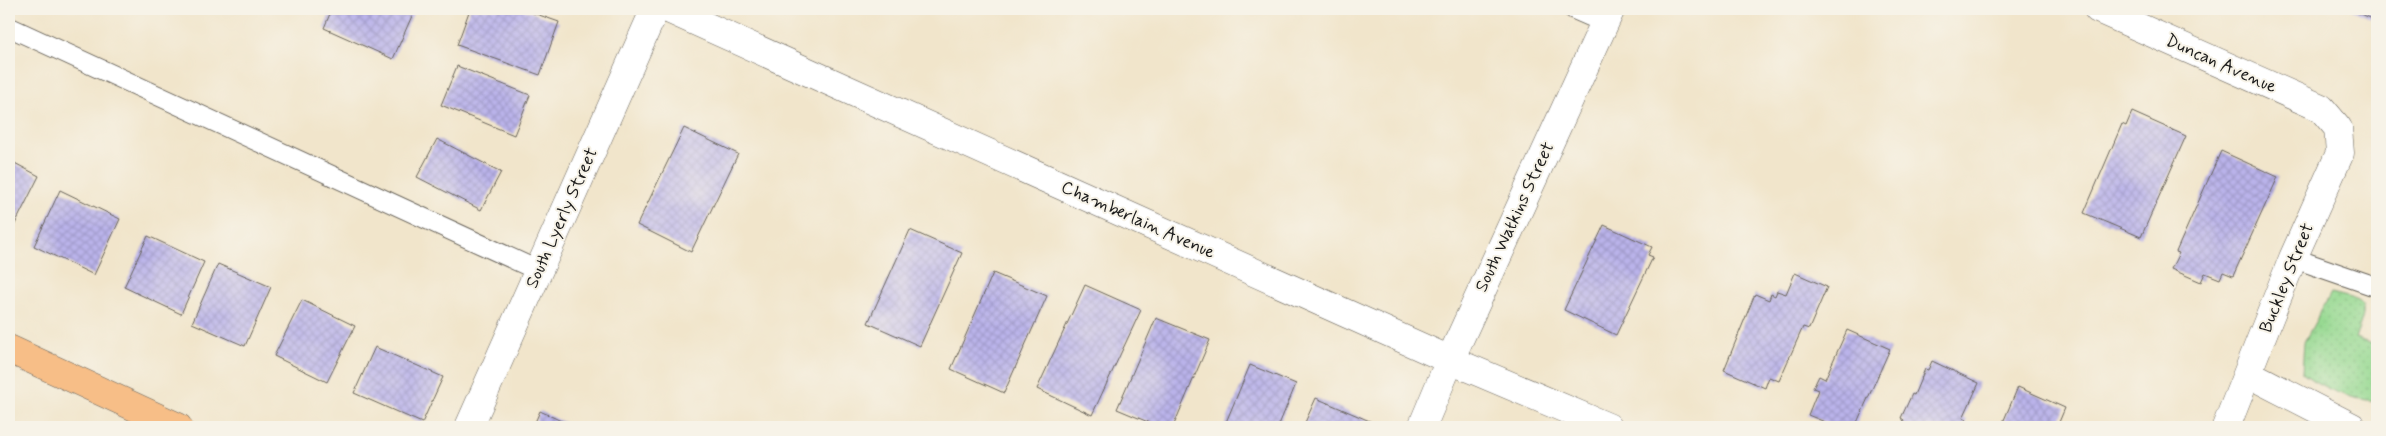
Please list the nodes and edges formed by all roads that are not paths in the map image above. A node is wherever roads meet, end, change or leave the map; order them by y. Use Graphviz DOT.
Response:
graph roads {
  1 [pos="655,9"];
  2 [pos="668,9"];
  3 [pos="1573,9"];
  4 [pos="2098,9"];
  5 [pos="1608,16"];
  6 [pos="9,27"];
  7 [pos="2338,128"];
  8 [pos="2293,258"];
  9 [pos="539,271"];
  10 [pos="2377,287"];
  11 [pos="9,349"];
  12 [pos="1450,360"];
  13 [pos="2249,374"];
  14 [pos="178,427"];
  15 [pos="469,427"];
  16 [pos="1422,427"];
  17 [pos="1608,427"];
  18 [pos="2226,427"];
  19 [pos="2352,427"];
  1 -- 9 [label="street, South Lyerly Street"];
  2 -- 12 [label="street, Chamberlain Avenue"];
  3 -- 5 [label="lane"];
  4 -- 7 [label="street, Duncan Avenue"];
  5 -- 12 [label="street, South Watkins Street"];
  6 -- 9 [label="lane"];
  7 -- 8 [label="street, Buckley Street"];
  8 -- 10 [label="lane"];
  8 -- 13 [label="street, Buckley Street"];
  9 -- 15 [label="street, South Lyerly Street"];
  11 -- 14 [label="main road"];
  12 -- 16 [label="street, South Watkins Street"];
  12 -- 17 [label="street, Chamberlain Avenue"];
  13 -- 18 [label="street, Buckley Street"];
  13 -- 19 [label="street"];
}
